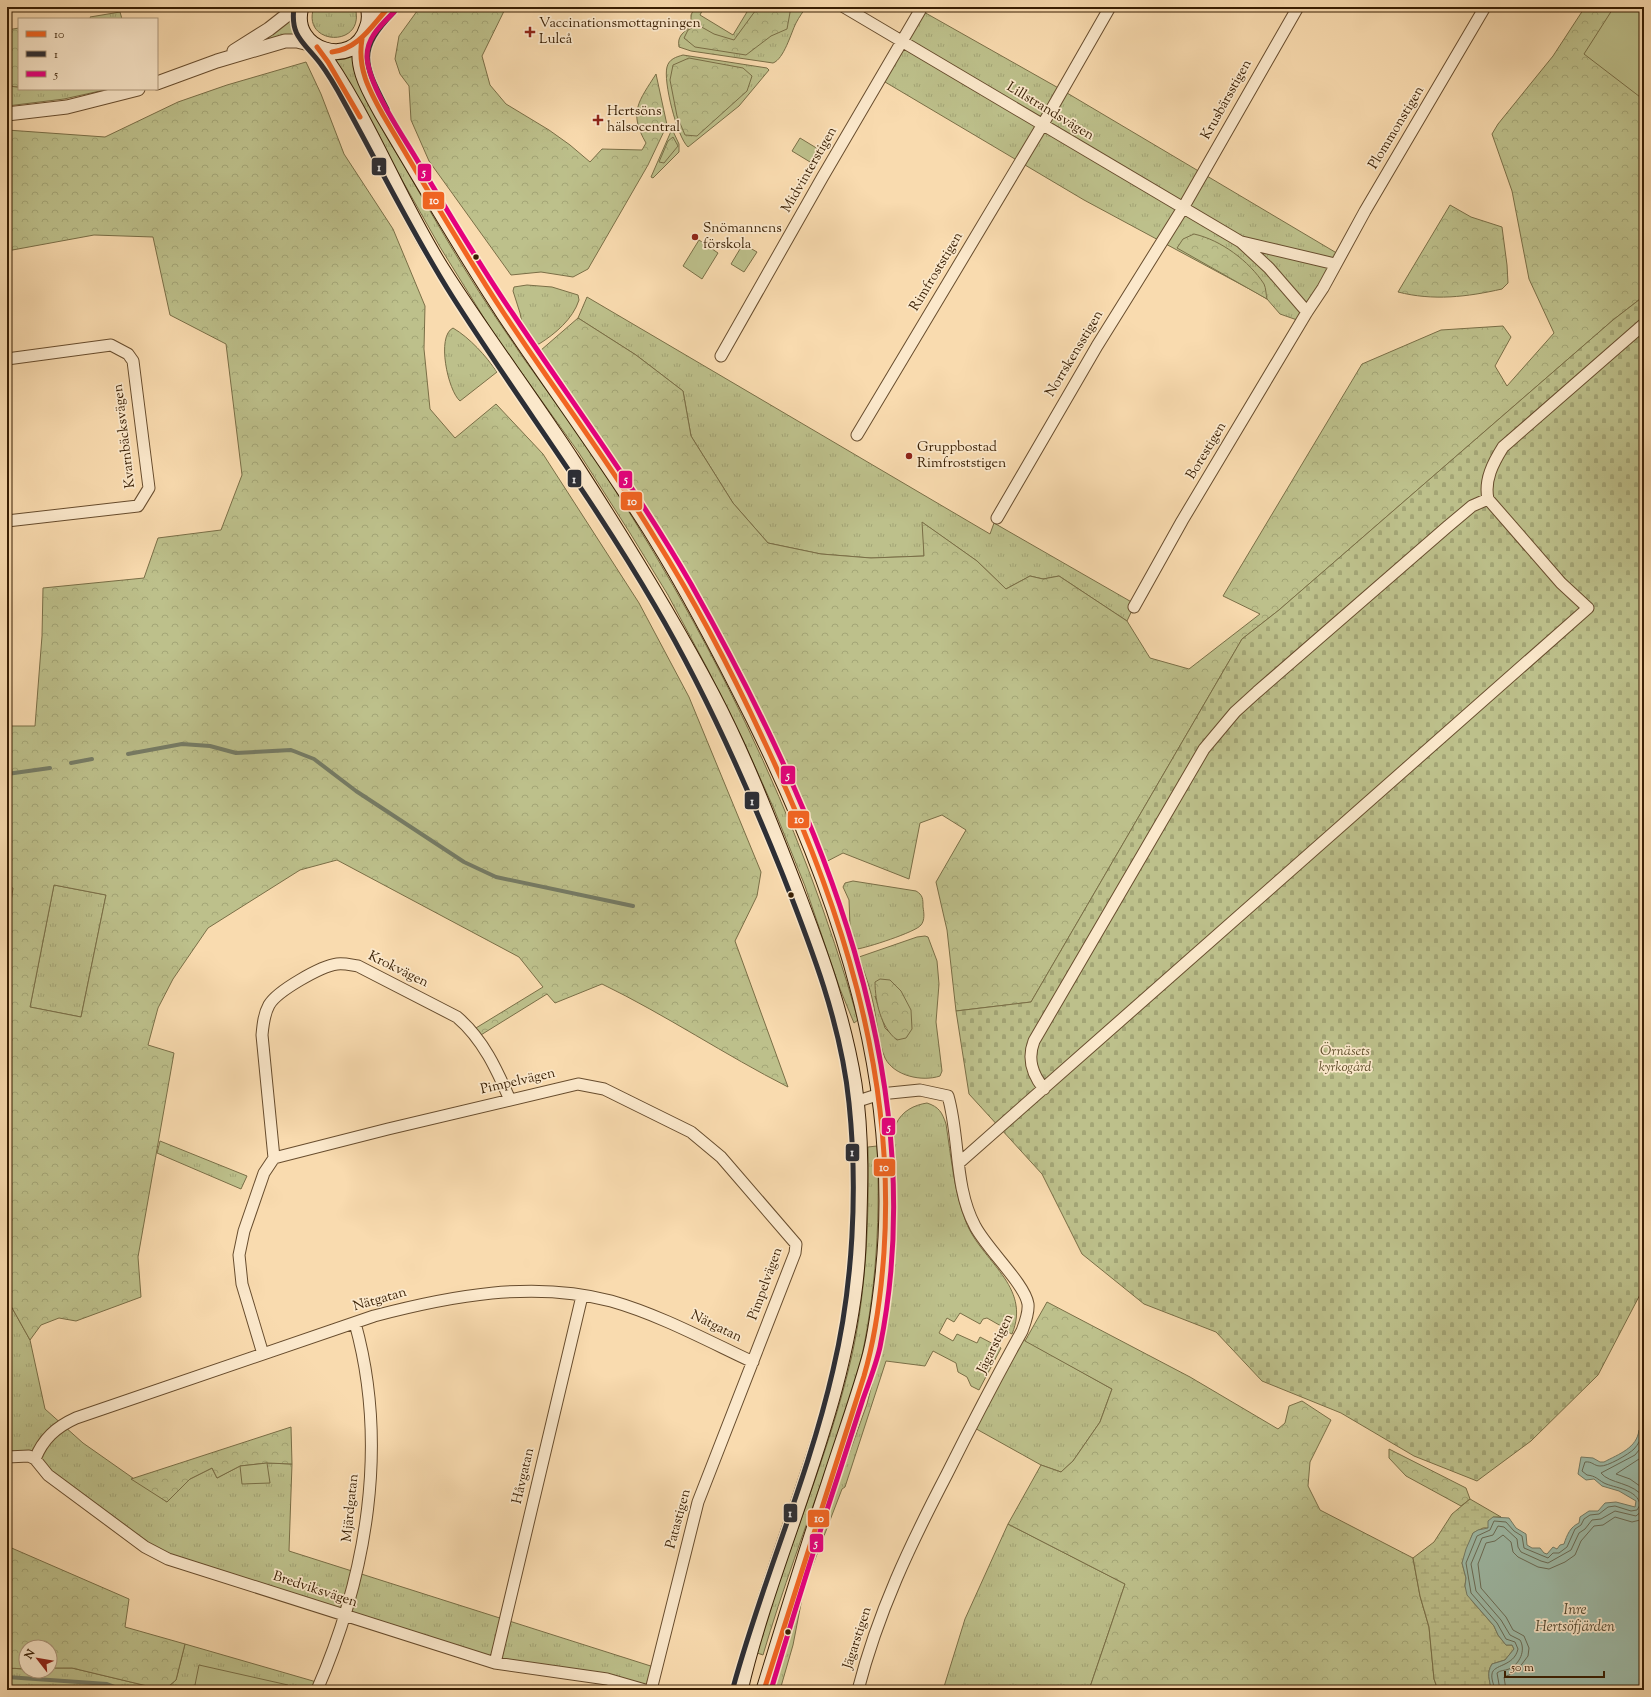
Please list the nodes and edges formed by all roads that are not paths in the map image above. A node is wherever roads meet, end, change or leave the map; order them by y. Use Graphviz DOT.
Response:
graph roads {
  1 [pos="297,7"];
  2 [pos="301,7"];
  3 [pos="368,7"];
  4 [pos="389,7"];
  5 [pos="844,7"];
  6 [pos="922,7"];
  7 [pos="1110,7"];
  8 [pos="1298,7"];
  9 [pos="1486,7"];
  10 [pos="364,35"];
  11 [pos="902,42"];
  12 [pos="315,46"];
  13 [pos="217,61"];
  14 [pos="158,83"];
  15 [pos="134,90"];
  16 [pos="7,114"];
  17 [pos="1043,124"];
  18 [pos="1183,208"];
  19 [pos="1241,242"];
  20 [pos="1335,264"];
  21 [pos="1307,312"];
  22 [pos="1644,324"];
  23 [pos="722,356"];
  24 [pos="7,359"];
  25 [pos="857,435"];
  26 [pos="1488,499"];
  27 [pos="997,518"];
  28 [pos="7,521"];
  29 [pos="1134,607"];
  30 [pos="1044,1089"];
  31 [pos="880,1094"];
  32 [pos="510,1100"];
  33 [pos="855,1102"];
  34 [pos="274,1158"];
  35 [pos="959,1163"];
  36 [pos="582,1296"];
  37 [pos="354,1323"];
  38 [pos="263,1354"];
  39 [pos="753,1362"];
  40 [pos="7,1457"];
  41 [pos="36,1459"];
  42 [pos="345,1615"];
  43 [pos="495,1663"];
  44 [pos="317,1690"];
  45 [pos="645,1690"];
  46 [pos="651,1690"];
  47 [pos="740,1690"];
  48 [pos="764,1690"];
  49 [pos="858,1690"];
  1 -- 13 [label="street"];
  2 -- 12 [label="main road"];
  3 -- 10 [label="main road"];
  4 -- 10 [label="street"];
  5 -- 11 [label="street, Lillstrandsvägen"];
  6 -- 11 [label="street, Midvinterstigen"];
  7 -- 17 [label="street, Rimfroststigen"];
  8 -- 18 [label="street, Krusbärsstigen"];
  9 -- 20 [label="street, Plommonstigen"];
  10 -- 12 [label="main road"];
  10 -- 31 [label="main road"];
  11 -- 17 [label="street, Lillstrandsvägen"];
  11 -- 23 [label="street, Midvinterstigen"];
  12 -- 13 [label="street"];
  12 -- 33 [label="main road"];
  13 -- 14 [label="street"];
  15 -- 16 [label="street"];
  17 -- 18 [label="street, Lillstrandsvägen"];
  17 -- 25 [label="street, Rimfroststigen"];
  18 -- 19 [label="street, Lillstrandsvägen"];
  18 -- 27 [label="street, Norrskensstigen"];
  19 -- 20 [label="street, Lillstrandsvägen"];
  19 -- 21 [label="street, Lillstrandsvägen"];
  20 -- 21 [label="street"];
  21 -- 29 [label="street, Borestigen"];
  22 -- 26 [label="street"];
  24 -- 28 [label="street, Kvarnbäcksvägen"];
  26 -- 30 [label="street"];
  26 -- 30 [label="street"];
  30 -- 35 [label="street"];
  31 -- 33 [label="street, Jägarstigen"];
  31 -- 35 [label="street, Jägarstigen"];
  31 -- 48 [label="main road"];
  32 -- 34 [label="street, Pimpelvägen"];
  32 -- 34 [label="street, Krokvägen"];
  32 -- 39 [label="street, Pimpelvägen"];
  33 -- 47 [label="main road"];
  34 -- 38 [label="street"];
  35 -- 49 [label="street, Jägarstigen"];
  36 -- 37 [label="street, Nätgatan"];
  36 -- 39 [label="street, Nätgatan"];
  36 -- 43 [label="street, Håvgatan"];
  37 -- 38 [label="street, Nätgatan"];
  37 -- 42 [label="street, Mjärdgatan"];
  38 -- 41 [label="street, Nätgatan"];
  39 -- 46 [label="street, Patastigen"];
  40 -- 41 [label="street"];
  41 -- 42 [label="street, Bredviksvägen"];
  42 -- 43 [label="street, Bredviksvägen"];
  42 -- 44 [label="street, Mjärdgatan"];
  43 -- 45 [label="street, Bredviksvägen"];
}
